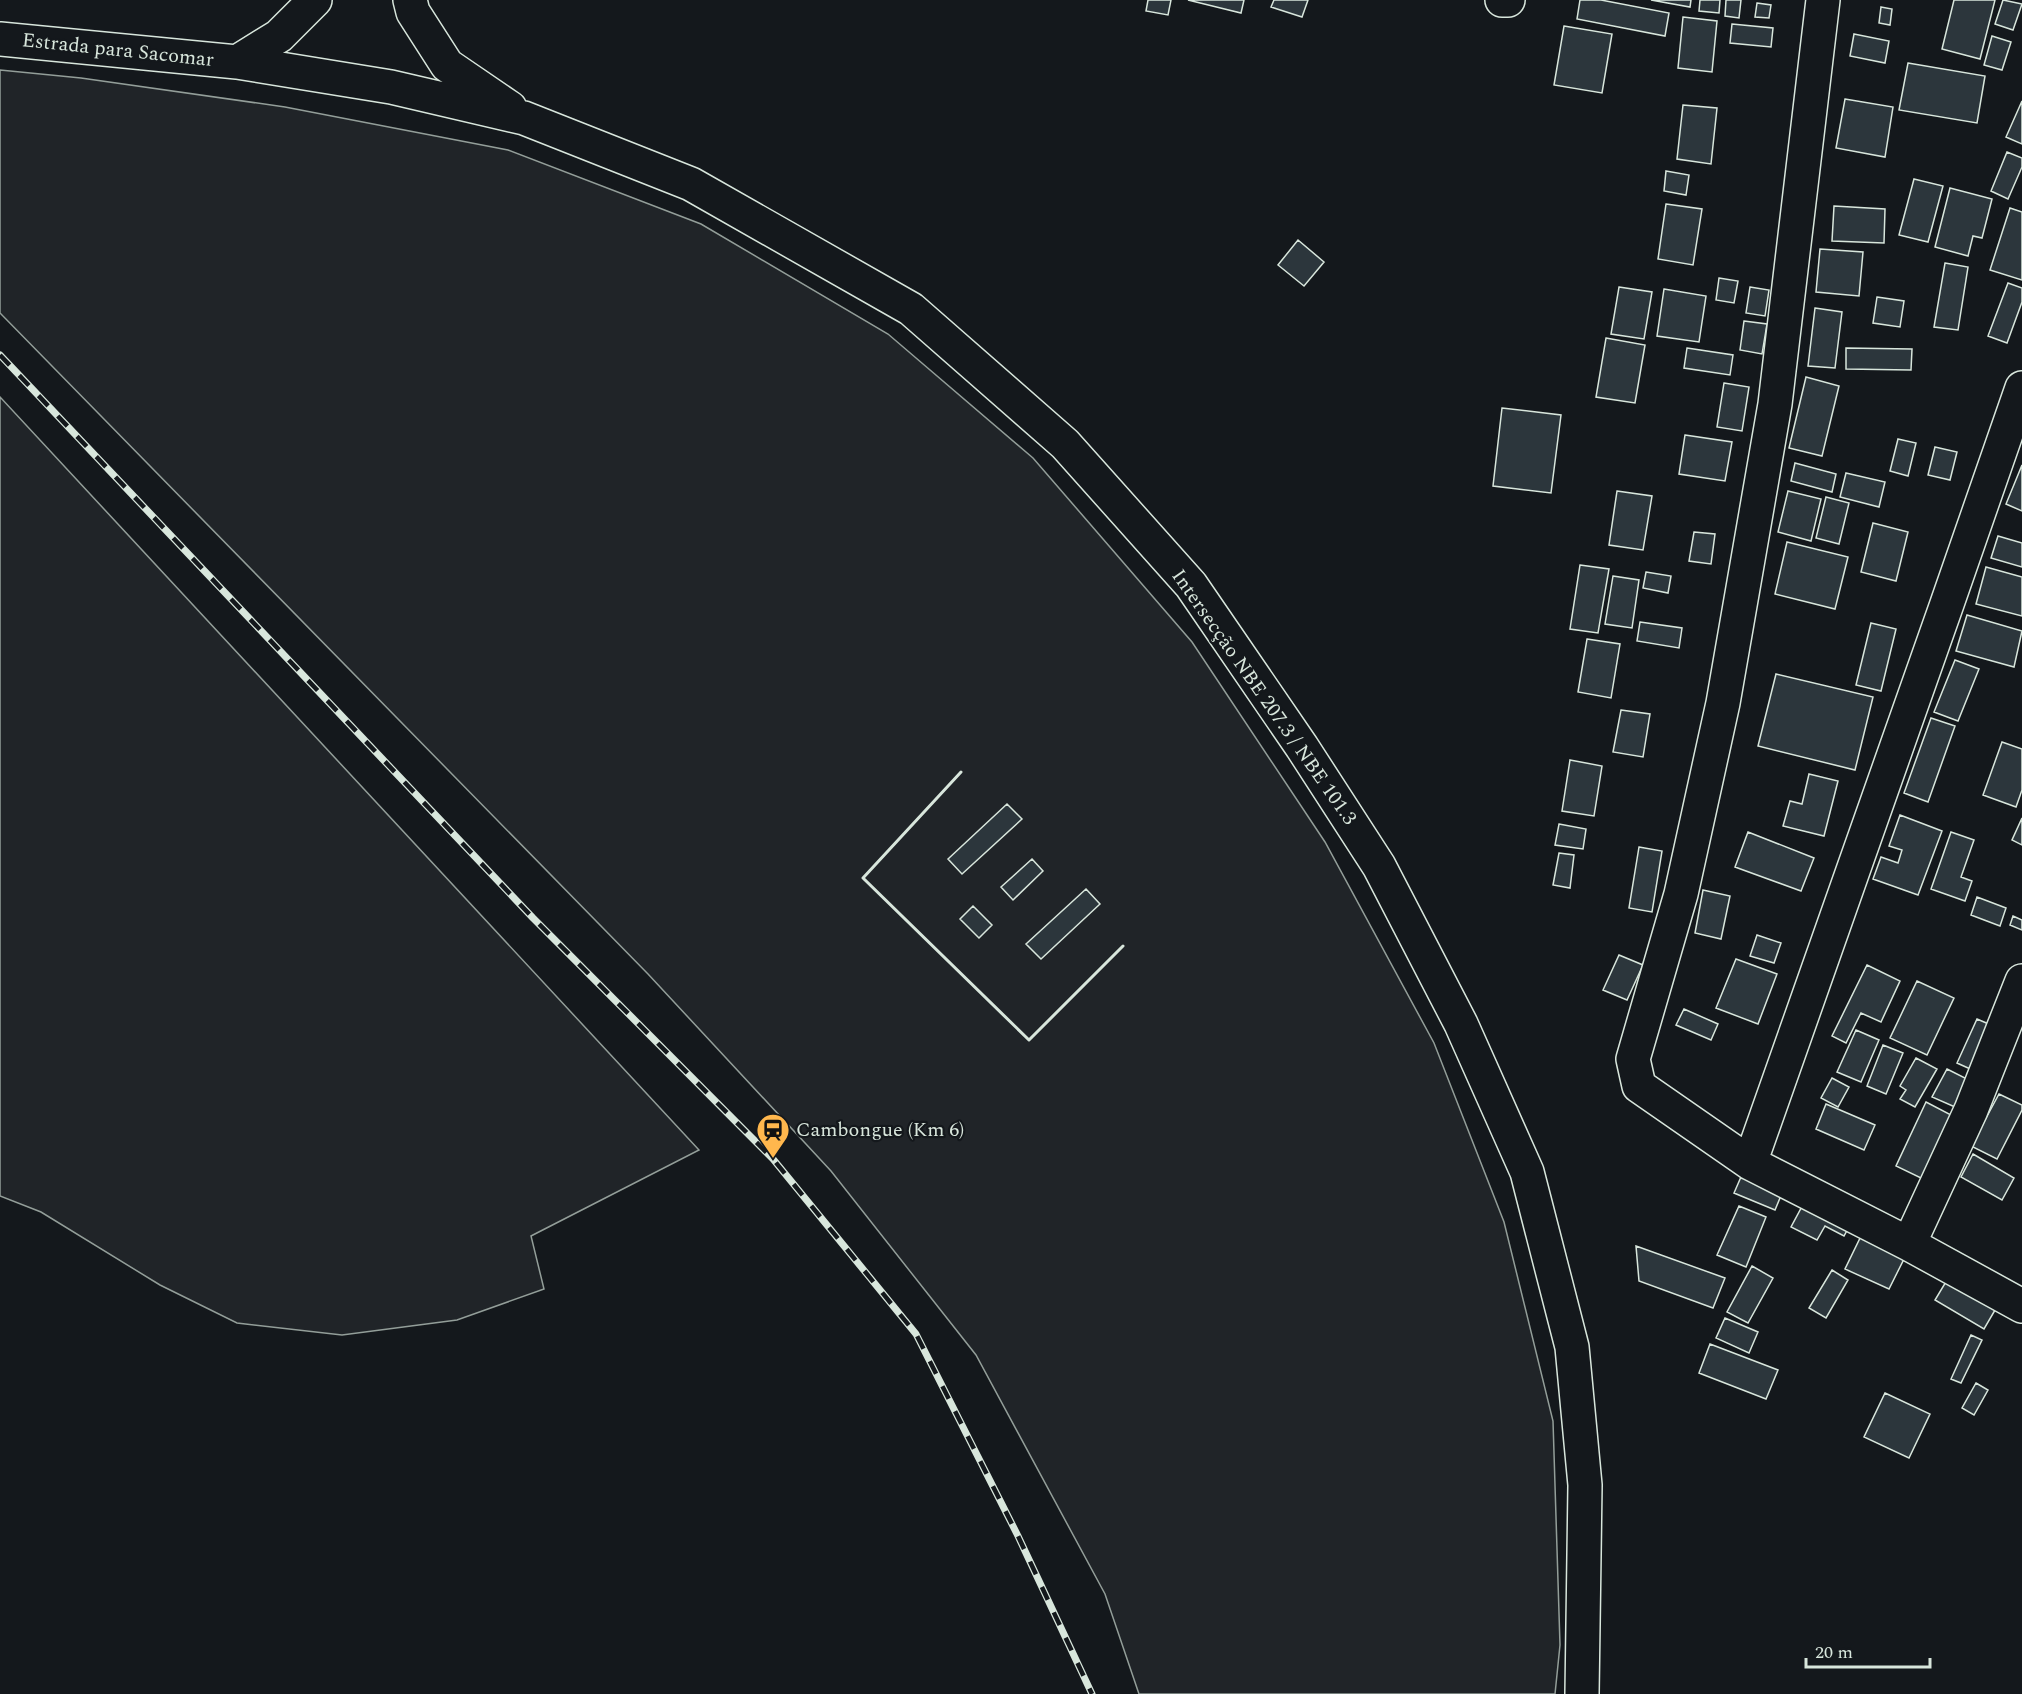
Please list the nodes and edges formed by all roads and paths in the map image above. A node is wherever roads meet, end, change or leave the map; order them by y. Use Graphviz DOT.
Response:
graph roads {
  1 [pos="315,0"];
  2 [pos="411,0"];
  3 [pos="1502,0"];
  4 [pos="1508,0"];
  5 [pos="1823,0"];
  6 [pos="0,39"];
  7 [pos="237,62"];
  8 [pos="524,118"];
  9 [pos="2022,388"];
  10 [pos="2022,981"];
  11 [pos="1750,1163"];
  12 [pos="1909,1244"];
  13 [pos="2022,1306"];
  14 [pos="1582,1694"];
  1 -- 7 [label="street"];
  2 -- 8 [label="street"];
  3 -- 4 [label="street"];
  5 -- 11 [label="street"];
  6 -- 7 [label="street, Estrada para Sacomar"];
  7 -- 8 [label="street, Intersecção NBE 207.3 / NBE 101.3"];
  8 -- 14 [label="street, Intersecção NBE 207.3 / NBE 101.3"];
  9 -- 11 [label="street"];
  10 -- 12 [label="street"];
  11 -- 12 [label="street"];
  12 -- 13 [label="street"];
}
